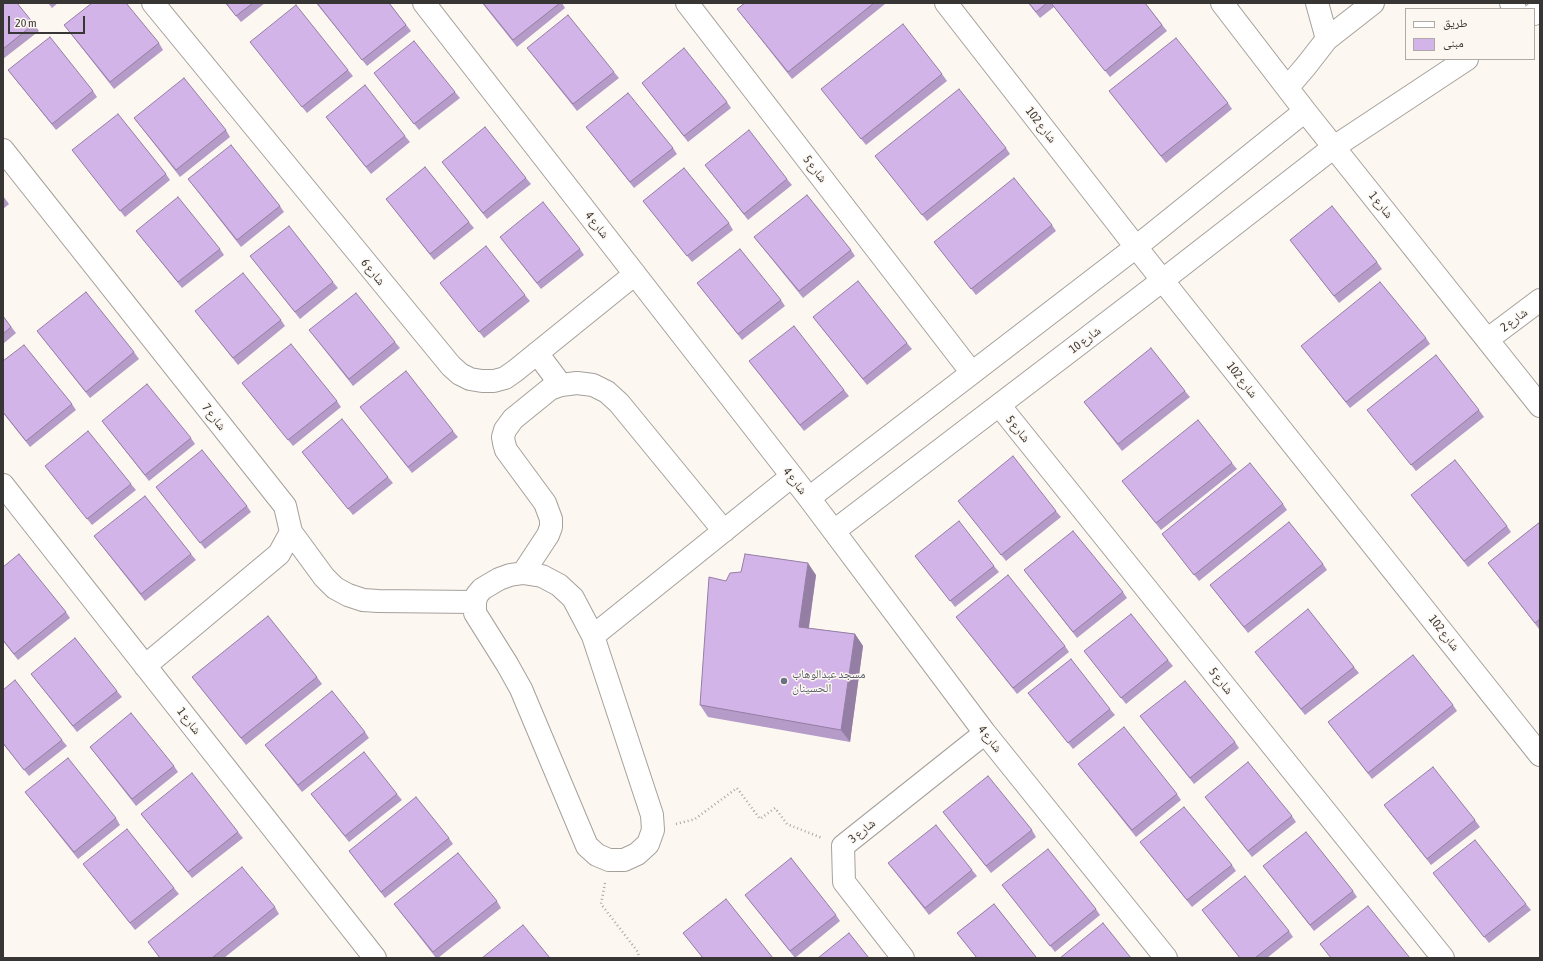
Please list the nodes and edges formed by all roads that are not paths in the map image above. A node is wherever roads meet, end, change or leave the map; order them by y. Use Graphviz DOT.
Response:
graph roads {
  1 [pos="153,3"];
  2 [pos="424,3"];
  3 [pos="687,3"];
  4 [pos="946,3"];
  5 [pos="1222,3"];
  6 [pos="1317,3"];
  7 [pos="1373,3"];
  8 [pos="1327,39"];
  9 [pos="1465,60"];
  10 [pos="1288,87"];
  11 [pos="1305,111"];
  12 [pos="1334,147"];
  13 [pos="3,150"];
  14 [pos="1136,247"];
  15 [pos="635,274"];
  16 [pos="1163,280"];
  17 [pos="1540,300"];
  18 [pos="1488,339"];
  19 [pos="537,353"];
  20 [pos="972,373"];
  21 [pos="561,385"];
  22 [pos="999,405"];
  23 [pos="1540,406"];
  24 [pos="792,476"];
  25 [pos="3,485"];
  26 [pos="810,498"];
  27 [pos="724,531"];
  28 [pos="834,531"];
  29 [pos="291,532"];
  30 [pos="523,573"];
  31 [pos="474,602"];
  32 [pos="593,636"];
  33 [pos="145,666"];
  34 [pos="985,733"];
  35 [pos="1540,755"];
  36 [pos="375,958"];
  37 [pos="903,958"];
  38 [pos="1166,958"];
  39 [pos="1443,958"];
  1 -- 19 [label="street, شارع 6"];
  2 -- 15 [label="street, شارع 4"];
  3 -- 20 [label="street, شارع 5"];
  4 -- 14 [label="street, شارع 102"];
  5 -- 10 [label="street, شارع 1"];
  6 -- 8 [label="street"];
  7 -- 8 [label="street"];
  8 -- 10 [label="street"];
  9 -- 12 [label="street, شارع 10"];
  10 -- 11 [label="street, شارع 1"];
  11 -- 12 [label="street, شارع 1"];
  11 -- 14 [label="street"];
  12 -- 16 [label="street, شارع 10"];
  12 -- 18 [label="street, شارع 1"];
  13 -- 29 [label="street, شارع 7"];
  14 -- 16 [label="street, شارع 102"];
  14 -- 20 [label="street"];
  15 -- 19 [label="street, شارع 6"];
  15 -- 24 [label="street, شارع 4"];
  16 -- 22 [label="street, شارع 10"];
  16 -- 35 [label="street, شارع 102"];
  17 -- 18 [label="street, شارع 2"];
  18 -- 23 [label="street, شارع 1"];
  19 -- 21 [label="street"];
  20 -- 26 [label="street"];
  21 -- 27 [label="street"];
  21 -- 30 [label="street"];
  22 -- 28 [label="street, شارع 10"];
  22 -- 39 [label="street, شارع 5"];
  24 -- 26 [label="street, شارع 4"];
  24 -- 27 [label="street"];
  25 -- 33 [label="street, شارع 1"];
  26 -- 28 [label="street, شارع 4"];
  27 -- 32 [label="street"];
  28 -- 34 [label="street, شارع 4"];
  29 -- 31 [label="street"];
  29 -- 33 [label="street"];
  30 -- 31 [label="street"];
  30 -- 32 [label="street"];
  31 -- 32 [label="street"];
  33 -- 36 [label="street, شارع 1"];
  34 -- 37 [label="street, شارع 3"];
  34 -- 38 [label="street, شارع 4"];
}
